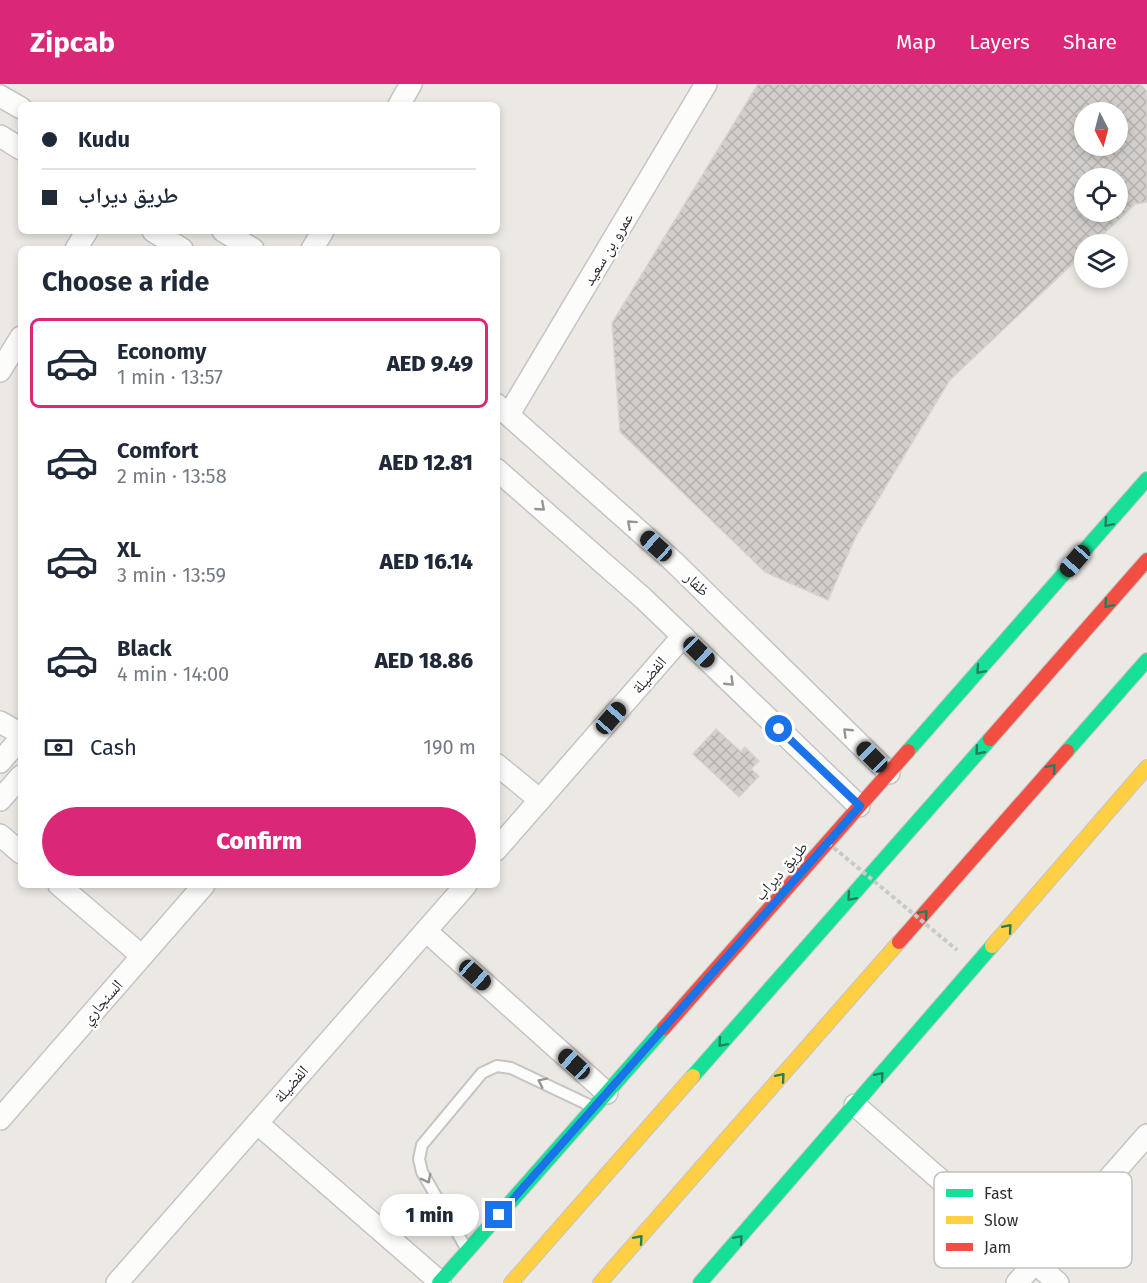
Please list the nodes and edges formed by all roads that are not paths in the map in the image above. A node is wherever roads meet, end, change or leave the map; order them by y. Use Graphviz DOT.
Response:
graph roads {
  1 [pos="411,84"];
  2 [pos="706,84"];
  3 [pos="0,96"];
  4 [pos="401,102"];
  5 [pos="18,106"];
  6 [pos="0,136"];
  7 [pos="18,147"];
  8 [pos="158,234"];
  9 [pos="177,246"];
  10 [pos="18,342"];
  11 [pos="0,371"];
  12 [pos="503,409"];
  13 [pos="500,472"];
  14 [pos="1147,479"];
  15 [pos="1147,560"];
  16 [pos="683,636"];
  17 [pos="1147,660"];
  18 [pos="0,722"];
  19 [pos="18,734"];
  20 [pos="18,740"];
  21 [pos="0,762"];
  22 [pos="500,767"];
  23 [pos="1147,768"];
  24 [pos="889,773"];
  25 [pos="18,780"];
  26 [pos="0,800"];
  27 [pos="540,800"];
  28 [pos="860,806"];
  29 [pos="0,834"];
  30 [pos="500,845"];
  31 [pos="18,850"];
  32 [pos="63,888"];
  33 [pos="201,888"];
  34 [pos="463,888"];
  35 [pos="426,930"];
  36 [pos="142,956"];
  37 [pos="601,1100"];
  38 [pos="855,1105"];
  39 [pos="0,1119"];
  40 [pos="257,1123"];
  41 [pos="1147,1135"];
  42 [pos="1115,1172"];
  43 [pos="934,1174"];
  44 [pos="467,1251"];
  45 [pos="1030,1268"];
  46 [pos="1041,1268"];
  47 [pos="439,1282"];
  48 [pos="117,1283"];
  49 [pos="511,1283"];
  50 [pos="600,1283"];
  51 [pos="700,1283"];
  52 [pos="1017,1283"];
  53 [pos="1058,1283"];
  1 -- 4 [label="street"];
  2 -- 12 [label="street, عمرو بن سعيد"];
  3 -- 5 [label="street"];
  6 -- 7 [label="street"];
  8 -- 9 [label="street"];
  10 -- 11 [label="street"];
  24 -- 12 [label="street, ظفار, one-way"];
  13 -- 16 [label="street, one-way"];
  14 -- 24 [label="main road, طريق ديراب, one-way"];
  15 -- 49 [label="main road, one-way"];
  16 -- 27 [label="street, الفضيلة"];
  16 -- 28 [label="street, one-way"];
  50 -- 17 [label="main road, one-way"];
  18 -- 19 [label="street"];
  20 -- 21 [label="street"];
  22 -- 27 [label="street"];
  38 -- 23 [label="main road, one-way"];
  24 -- 28 [label="main road, طريق ديراب"];
  25 -- 26 [label="street"];
  27 -- 30 [label="street, الفضيلة"];
  28 -- 37 [label="main road, طريق ديراب"];
  29 -- 31 [label="street"];
  32 -- 36 [label="street"];
  33 -- 36 [label="street, السنجاري"];
  34 -- 35 [label="street, الفضيلة"];
  35 -- 37 [label="street"];
  35 -- 40 [label="street, الفضيلة"];
  36 -- 39 [label="street, السنجاري"];
  37 -- 44 [label="main road, طريق ديراب"];
  37 -- 44 [label="lane, one-way"];
  38 -- 43 [label="street"];
  51 -- 38 [label="main road, one-way"];
  40 -- 47 [label="street"];
  40 -- 48 [label="street, الفضيلة"];
  41 -- 42 [label="street"];
  44 -- 47 [label="main road, طريق ديراب"];
  45 -- 52 [label="street"];
  46 -- 53 [label="street"];
}
